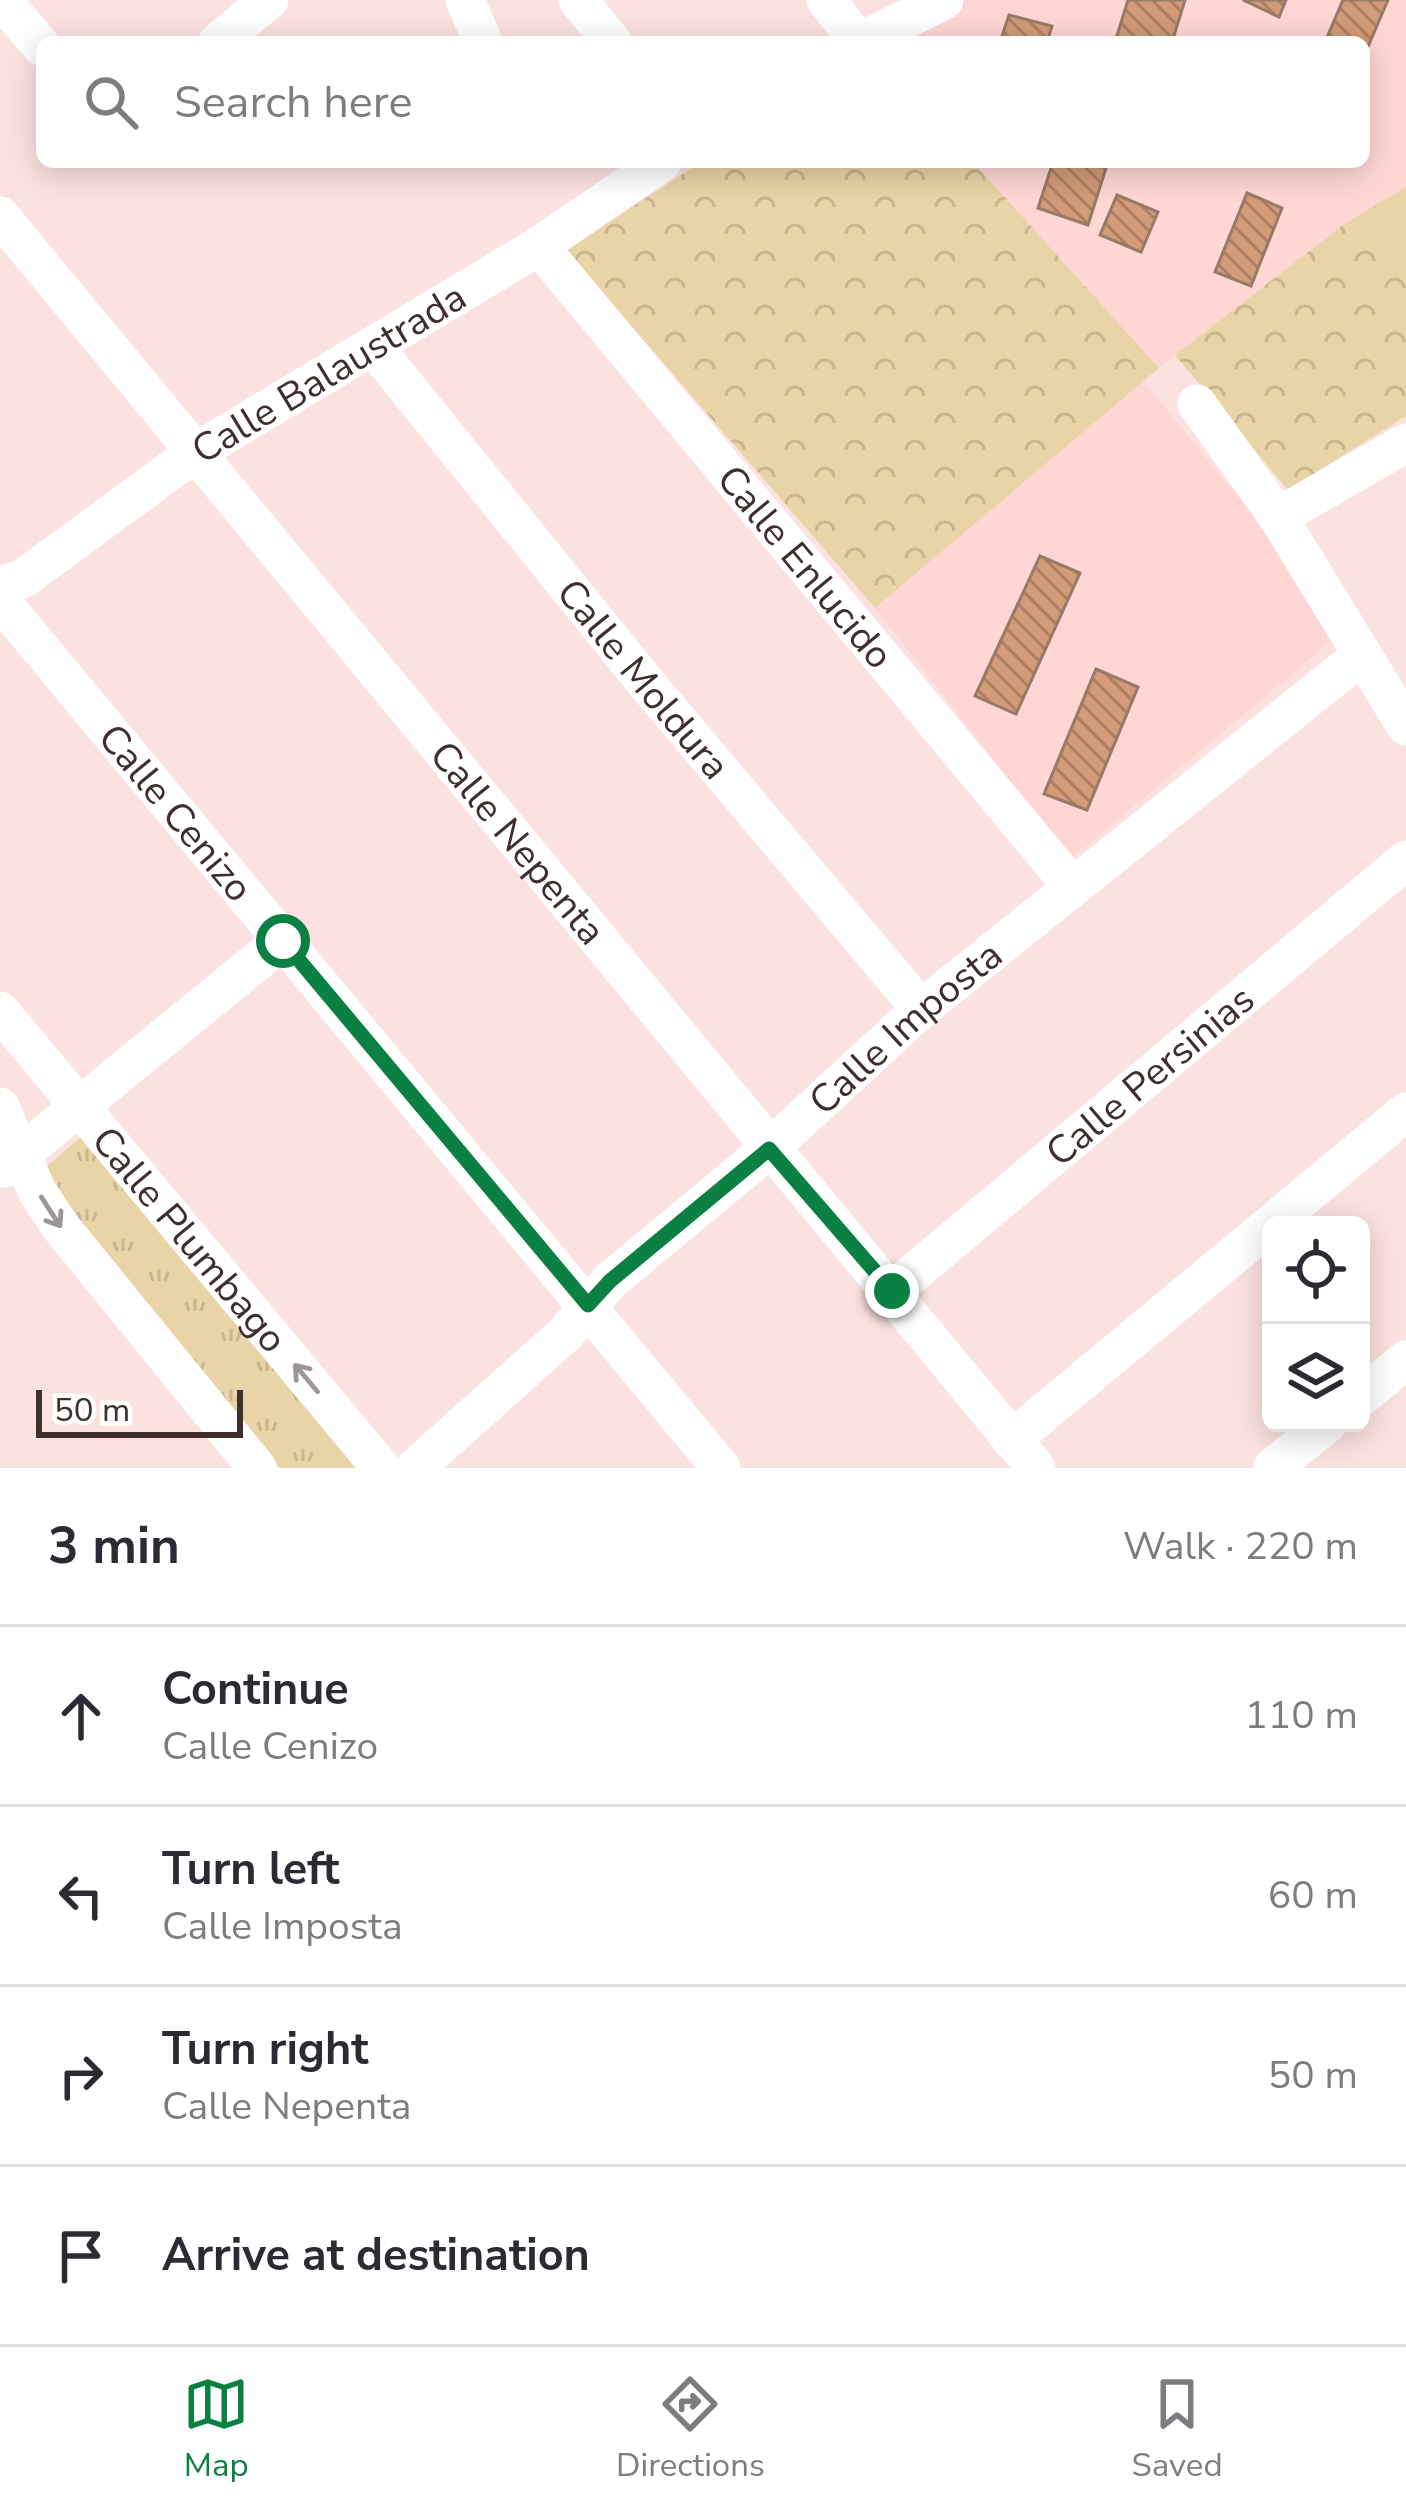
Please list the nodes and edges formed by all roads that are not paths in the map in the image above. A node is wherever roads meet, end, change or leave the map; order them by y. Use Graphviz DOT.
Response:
graph roads {
  1 [pos="2,0"];
  2 [pos="269,0"];
  3 [pos="464,0"];
  4 [pos="578,0"];
  5 [pos="826,0"];
  6 [pos="944,0"];
  7 [pos="225,36"];
  8 [pos="480,36"];
  9 [pos="607,36"];
  10 [pos="855,36"];
  11 [pos="872,36"];
  12 [pos="36,39"];
  13 [pos="653,168"];
  14 [pos="0,217"];
  15 [pos="539,246"];
  16 [pos="373,346"];
  17 [pos="1197,404"];
  18 [pos="1406,443"];
  19 [pos="193,454"];
  20 [pos="1278,517"];
  21 [pos="0,586"];
  22 [pos="0,600"];
  23 [pos="1362,655"];
  24 [pos="1406,726"];
  25 [pos="1406,860"];
  26 [pos="1072,886"];
  27 [pos="283,941"];
  28 [pos="921,1009"];
  29 [pos="0,1011"];
  30 [pos="0,1107"];
  31 [pos="80,1107"];
  32 [pos="1406,1112"];
  33 [pos="769,1149"];
  34 [pos="10,1163"];
  35 [pos="892,1291"];
  36 [pos="588,1305"];
  37 [pos="1406,1360"];
  38 [pos="1370,1390"];
  39 [pos="1317,1432"];
  40 [pos="1024,1454"];
  41 [pos="257,1468"];
  42 [pos="381,1468"];
  43 [pos="415,1468"];
  44 [pos="721,1468"];
  45 [pos="1273,1468"];
  1 -- 12 [label="street"];
  2 -- 7 [label="street"];
  3 -- 8 [label="street"];
  4 -- 9 [label="street"];
  5 -- 10 [label="street"];
  6 -- 11 [label="street"];
  13 -- 15 [label="street, Calle Balaustrada"];
  14 -- 19 [label="street, Calle Nepenta"];
  15 -- 16 [label="street, Calle Balaustrada"];
  15 -- 26 [label="street, Calle Enlucido"];
  16 -- 19 [label="street, Calle Balaustrada"];
  16 -- 28 [label="street, Calle Moldura"];
  17 -- 20 [label="street"];
  18 -- 20 [label="street"];
  19 -- 21 [label="street, Calle Balaustrada"];
  19 -- 33 [label="street, Calle Nepenta"];
  20 -- 23 [label="street"];
  22 -- 27 [label="street, Calle Cenizo"];
  23 -- 24 [label="street"];
  23 -- 26 [label="street, Calle Imposta"];
  25 -- 35 [label="street, Calle Persinias"];
  26 -- 28 [label="street, Calle Imposta"];
  27 -- 31 [label="street"];
  27 -- 36 [label="street, Calle Cenizo"];
  28 -- 33 [label="street, Calle Imposta"];
  29 -- 31 [label="street, Calle Plumbago"];
  30 -- 34 [label="street"];
  31 -- 34 [label="street"];
  42 -- 31 [label="street, Calle Plumbago, one-way"];
  32 -- 40 [label="street"];
  33 -- 35 [label="street, Calle Nepenta"];
  33 -- 36 [label="street, Calle Imposta"];
  34 -- 41 [label="street, one-way"];
  35 -- 40 [label="street, Calle Nepenta"];
  36 -- 43 [label="street, Calle Imposta"];
  36 -- 44 [label="street, Calle Cenizo"];
  37 -- 38 [label="street"];
  39 -- 45 [label="street"];
}
